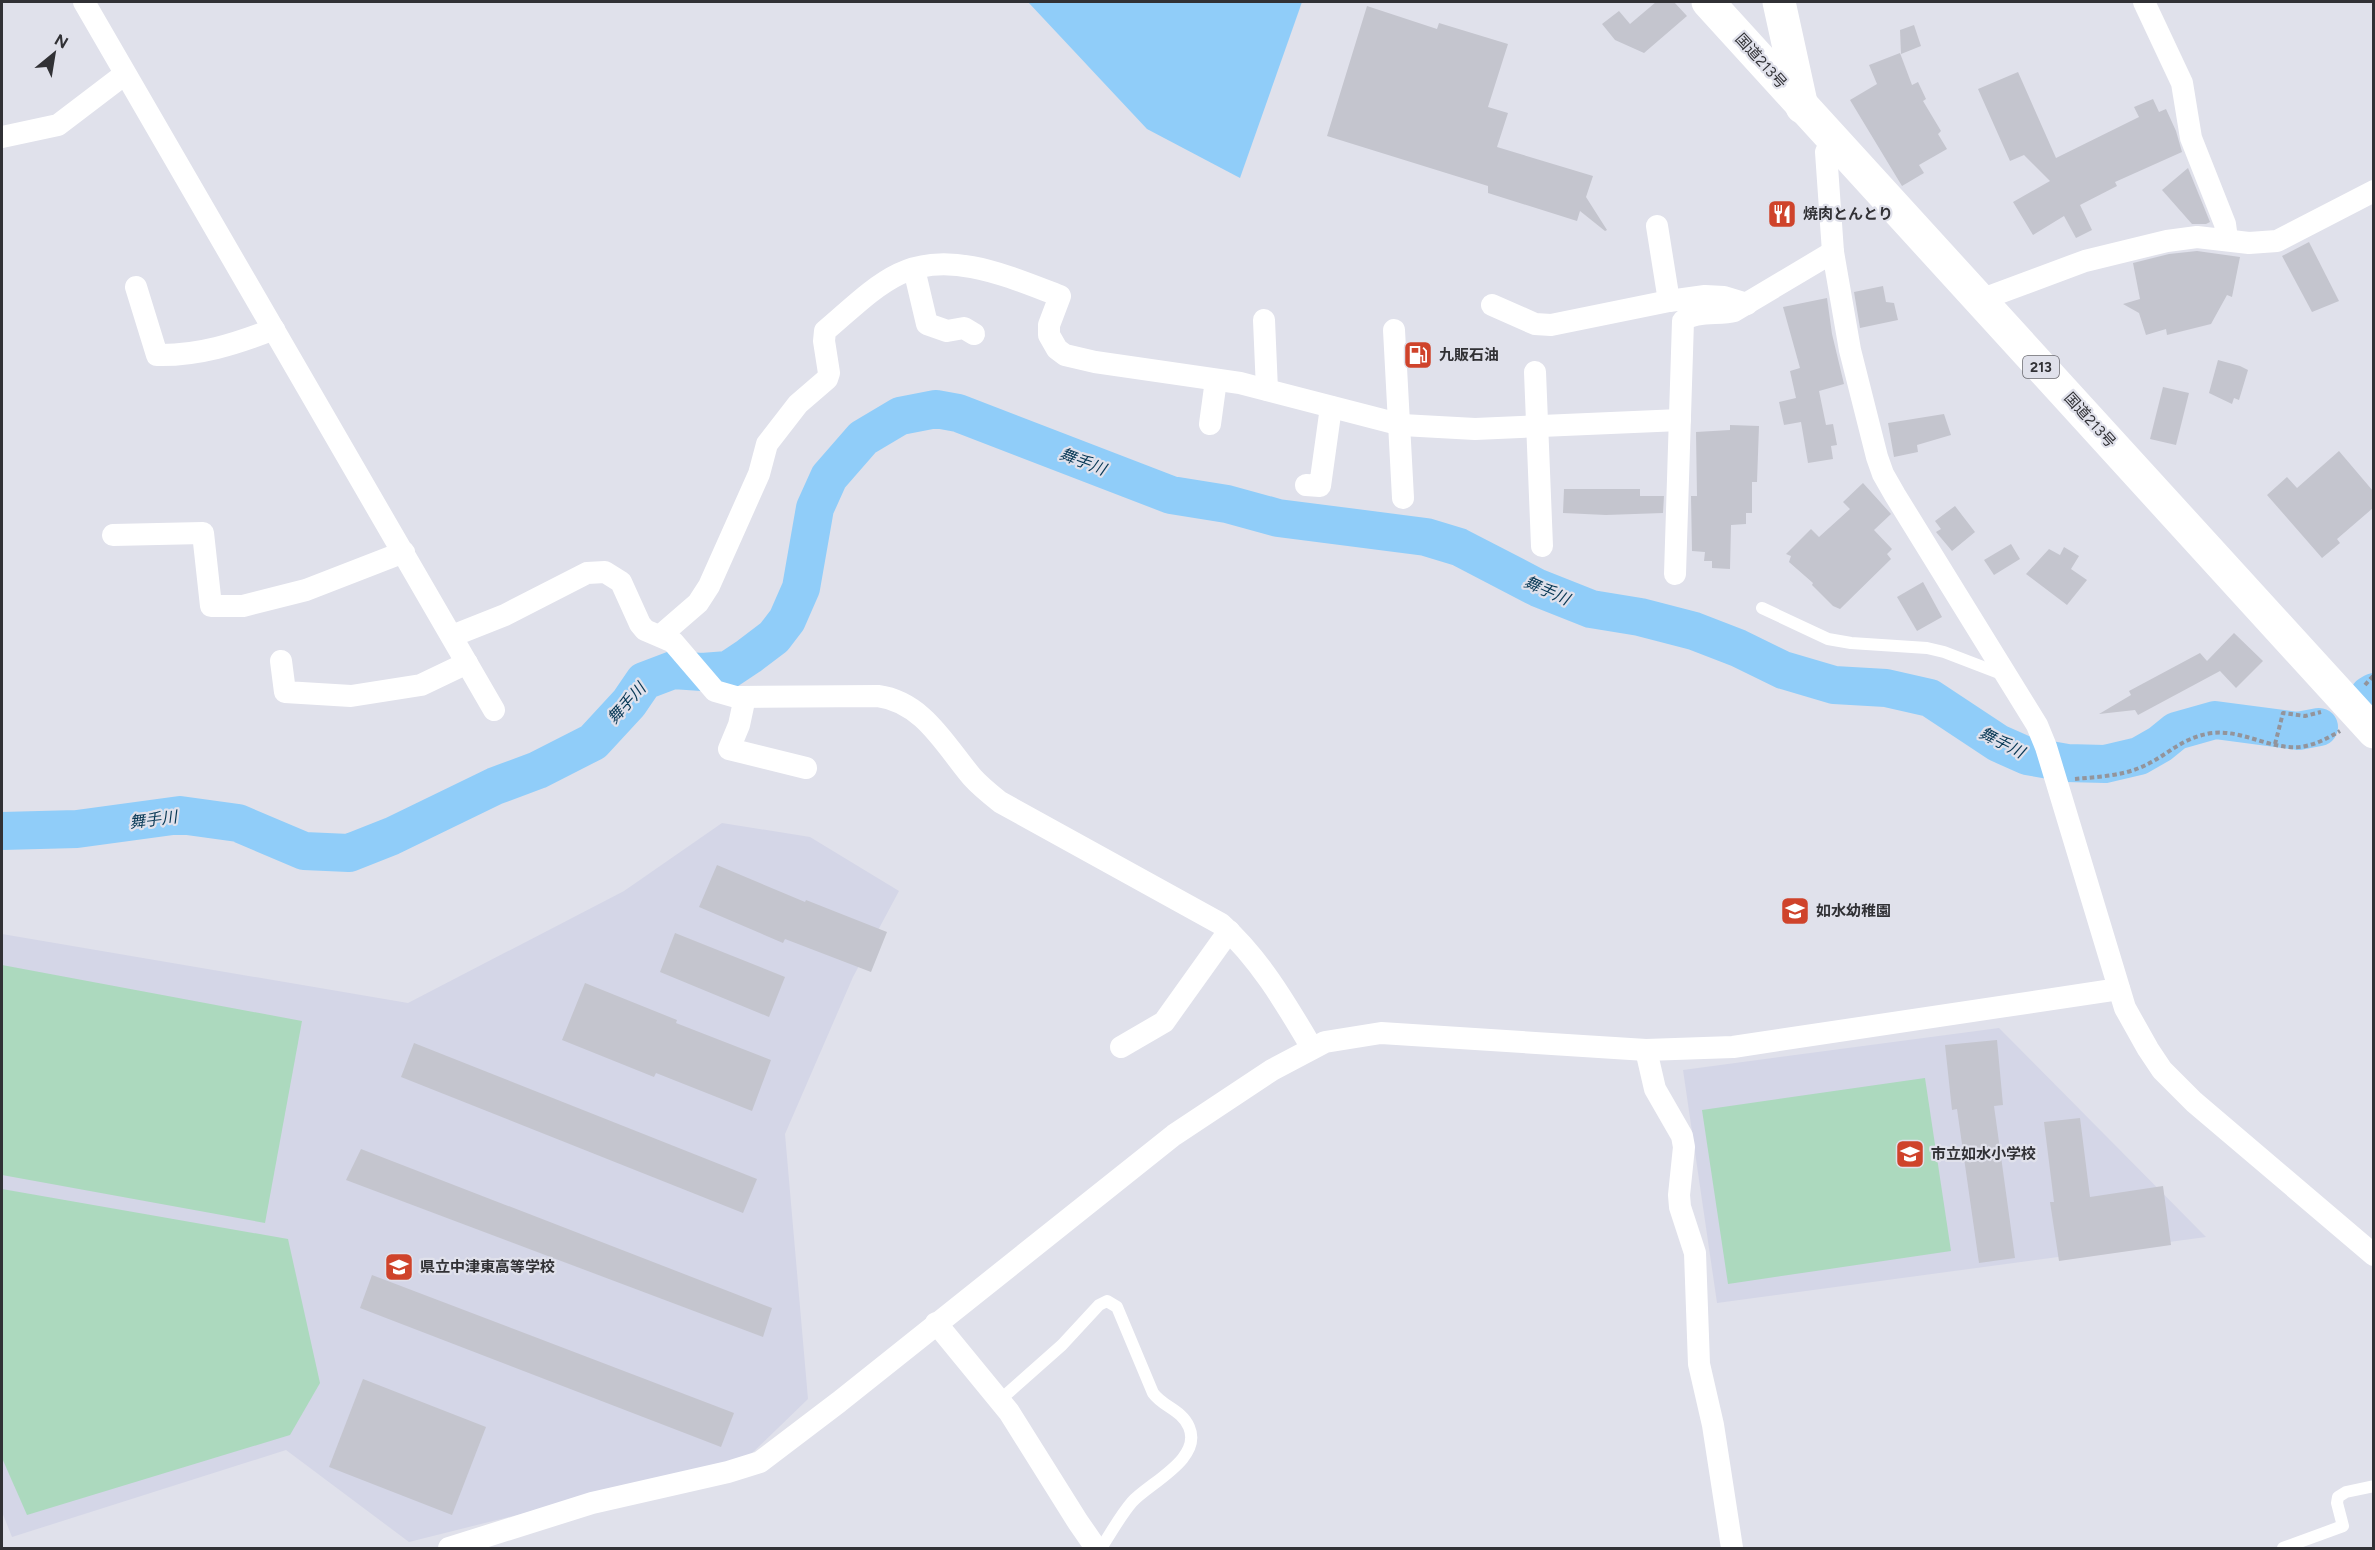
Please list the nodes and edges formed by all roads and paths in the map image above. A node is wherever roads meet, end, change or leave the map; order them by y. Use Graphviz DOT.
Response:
graph roads {
  1 [pos="84,2"];
  2 [pos="1708,2"];
  3 [pos="1779,2"];
  4 [pos="2144,2"];
  5 [pos="125,74"];
  6 [pos="1803,107"];
  7 [pos="2,137"];
  8 [pos="1832,139"];
  9 [pos="2373,191"];
  10 [pos="1657,226"];
  11 [pos="2226,239"];
  12 [pos="1833,252"];
  13 [pos="914,269"];
  14 [pos="136,287"];
  15 [pos="1669,300"];
  16 [pos="1980,300"];
  17 [pos="1747,304"];
  18 [pos="1492,305"];
  19 [pos="1264,320"];
  20 [pos="274,329"];
  21 [pos="1394,330"];
  22 [pos="974,334"];
  23 [pos="1535,372"];
  24 [pos="1216,380"];
  25 [pos="1267,390"];
  26 [pos="1330,407"];
  27 [pos="1680,420"];
  28 [pos="1210,424"];
  29 [pos="1399,424"];
  30 [pos="1537,427"];
  31 [pos="1306,485"];
  32 [pos="1402,498"];
  33 [pos="113,535"];
  34 [pos="1542,546"];
  35 [pos="404,552"];
  36 [pos="1675,574"];
  37 [pos="1762,608"];
  38 [pos="661,635"];
  39 [pos="452,636"];
  40 [pos="281,661"];
  41 [pos="467,663"];
  42 [pos="2008,677"];
  43 [pos="745,697"];
  44 [pos="494,710"];
  45 [pos="2283,713"];
  46 [pos="2360,729"];
  47 [pos="2275,744"];
  48 [pos="806,768"];
  49 [pos="2056,781"];
  50 [pos="1229,931"];
  51 [pos="2119,989"];
  52 [pos="1121,1047"];
  53 [pos="1312,1048"];
  54 [pos="1646,1050"];
  55 [pos="2371,1249"];
  56 [pos="936,1323"];
  57 [pos="1000,1400"];
  58 [pos="2373,1486"];
  59 [pos="449,1548"];
  60 [pos="1099,1548"];
  61 [pos="1732,1548"];
  62 [pos="2283,1548"];
  1 -- 5 [label="street"];
  2 -- 6 [label="main road, 国道213号 / 213"];
  3 -- 6 [label="main road"];
  4 -- 11 [label="street"];
  5 -- 7 [label="street"];
  5 -- 20 [label="street"];
  6 -- 8 [label="main road, 国道213号 / 213"];
  8 -- 12 [label="street"];
  8 -- 16 [label="main road, 国道213号 / 213"];
  9 -- 11 [label="street"];
  10 -- 15 [label="street"];
  11 -- 16 [label="street"];
  12 -- 17 [label="street"];
  12 -- 42 [label="street"];
  13 -- 22 [label="street"];
  13 -- 24 [label="street"];
  13 -- 38 [label="street"];
  14 -- 20 [label="street"];
  15 -- 17 [label="street"];
  15 -- 18 [label="street"];
  16 -- 46 [label="main road, 国道213号 / 213"];
  17 -- 27 [label="street"];
  19 -- 25 [label="street"];
  20 -- 35 [label="street"];
  21 -- 29 [label="street"];
  23 -- 30 [label="street"];
  24 -- 25 [label="street"];
  24 -- 28 [label="street"];
  25 -- 26 [label="street"];
  26 -- 29 [label="street"];
  26 -- 31 [label="street"];
  27 -- 30 [label="street"];
  27 -- 36 [label="street"];
  29 -- 30 [label="street"];
  29 -- 32 [label="street"];
  30 -- 34 [label="street"];
  33 -- 35 [label="street"];
  35 -- 39 [label="street"];
  37 -- 42 [label="lane"];
  38 -- 39 [label="street"];
  38 -- 43 [label="street"];
  39 -- 41 [label="street"];
  40 -- 41 [label="street"];
  41 -- 44 [label="street"];
  42 -- 49 [label="street"];
  43 -- 48 [label="street"];
  43 -- 50 [label="street"];
  45 -- 47 [label="path"];
  46 -- 47 [label="path"];
  47 -- 49 [label="path"];
  49 -- 51 [label="street"];
  50 -- 52 [label="street"];
  50 -- 53 [label="street"];
  51 -- 54 [label="street"];
  51 -- 55 [label="street"];
  53 -- 54 [label="street"];
  53 -- 56 [label="street"];
  54 -- 61 [label="street"];
  56 -- 57 [label="street"];
  56 -- 59 [label="street"];
  57 -- 60 [label="street"];
  57 -- 60 [label="lane"];
  58 -- 62 [label="lane"];
}
